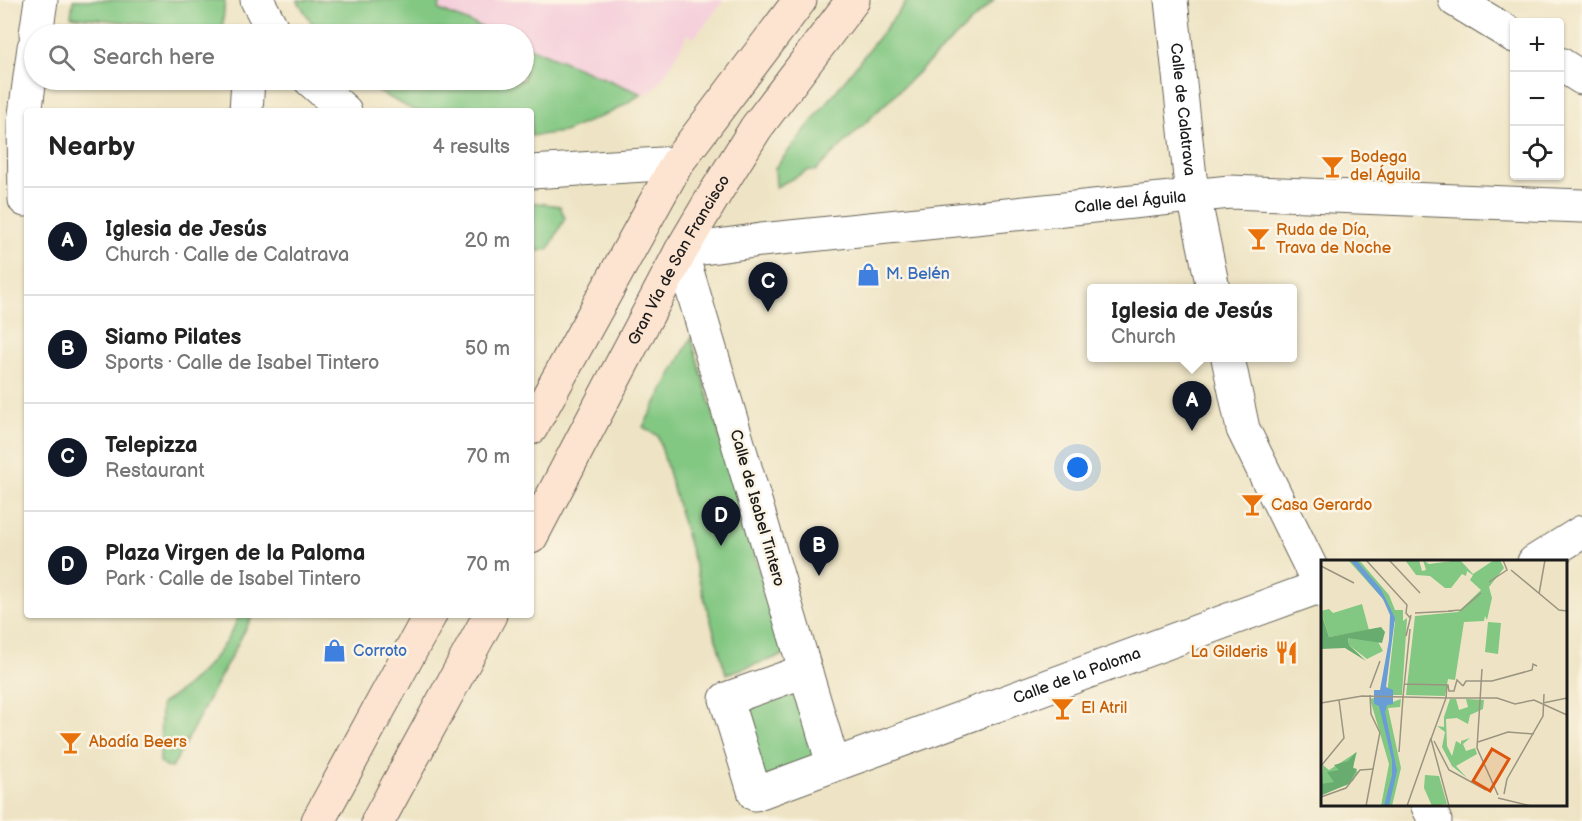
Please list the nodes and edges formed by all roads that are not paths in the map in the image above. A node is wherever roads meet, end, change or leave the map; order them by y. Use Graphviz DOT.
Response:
graph roads {
  1 [pos="41,0"];
  2 [pos="251,0"];
  3 [pos="257,0"];
  4 [pos="801,0"];
  5 [pos="853,0"];
  6 [pos="1171,0"];
  7 [pos="1455,0"];
  8 [pos="37,24"];
  9 [pos="250,24"];
  10 [pos="270,24"];
  11 [pos="1510,33"];
  12 [pos="1564,67"];
  13 [pos="1582,78"];
  14 [pos="28,90"];
  15 [pos="247,90"];
  16 [pos="321,90"];
  17 [pos="26,108"];
  18 [pos="246,108"];
  19 [pos="342,108"];
  20 [pos="677,164"];
  21 [pos="534,172"];
  22 [pos="1194,196"];
  23 [pos="1582,206"];
  24 [pos="681,251"];
  25 [pos="1212,284"];
  26 [pos="1229,362"];
  27 [pos="534,423"];
  28 [pos="534,531"];
  29 [pos="1582,532"];
  30 [pos="1536,560"];
  31 [pos="1321,586"];
  32 [pos="1321,588"];
  33 [pos="428,618"];
  34 [pos="488,618"];
  35 [pos="805,670"];
  36 [pos="833,764"];
  37 [pos="1428,806"];
  38 [pos="318,821"];
  39 [pos="378,821"];
  40 [pos="1435,821"];
  1 -- 8 [label="street"];
  2 -- 9 [label="street"];
  3 -- 10 [label="street"];
  4 -- 20 [label="main road"];
  5 -- 24 [label="main road, Gran Vía de San Francisco"];
  6 -- 22 [label="street, Calle de Calatrava"];
  7 -- 11 [label="street"];
  12 -- 13 [label="street"];
  14 -- 17 [label="street"];
  15 -- 18 [label="street"];
  16 -- 19 [label="street"];
  20 -- 21 [label="street"];
  20 -- 27 [label="main road"];
  22 -- 23 [label="street, Calle del Águila"];
  22 -- 24 [label="street, Calle del Águila"];
  22 -- 25 [label="street, Calle de Calatrava"];
  24 -- 28 [label="main road, Gran Vía de San Francisco"];
  24 -- 35 [label="street, Calle de Isabel Tintero"];
  26 -- 31 [label="street"];
  29 -- 30 [label="street"];
  32 -- 36 [label="street, Calle de la Paloma"];
  33 -- 38 [label="main road"];
  34 -- 39 [label="main road"];
  35 -- 36 [label="street, Calle de Isabel Tintero"];
  35 -- 36 [label="street, Calle de la Paloma"];
  37 -- 40 [label="street"];
}
